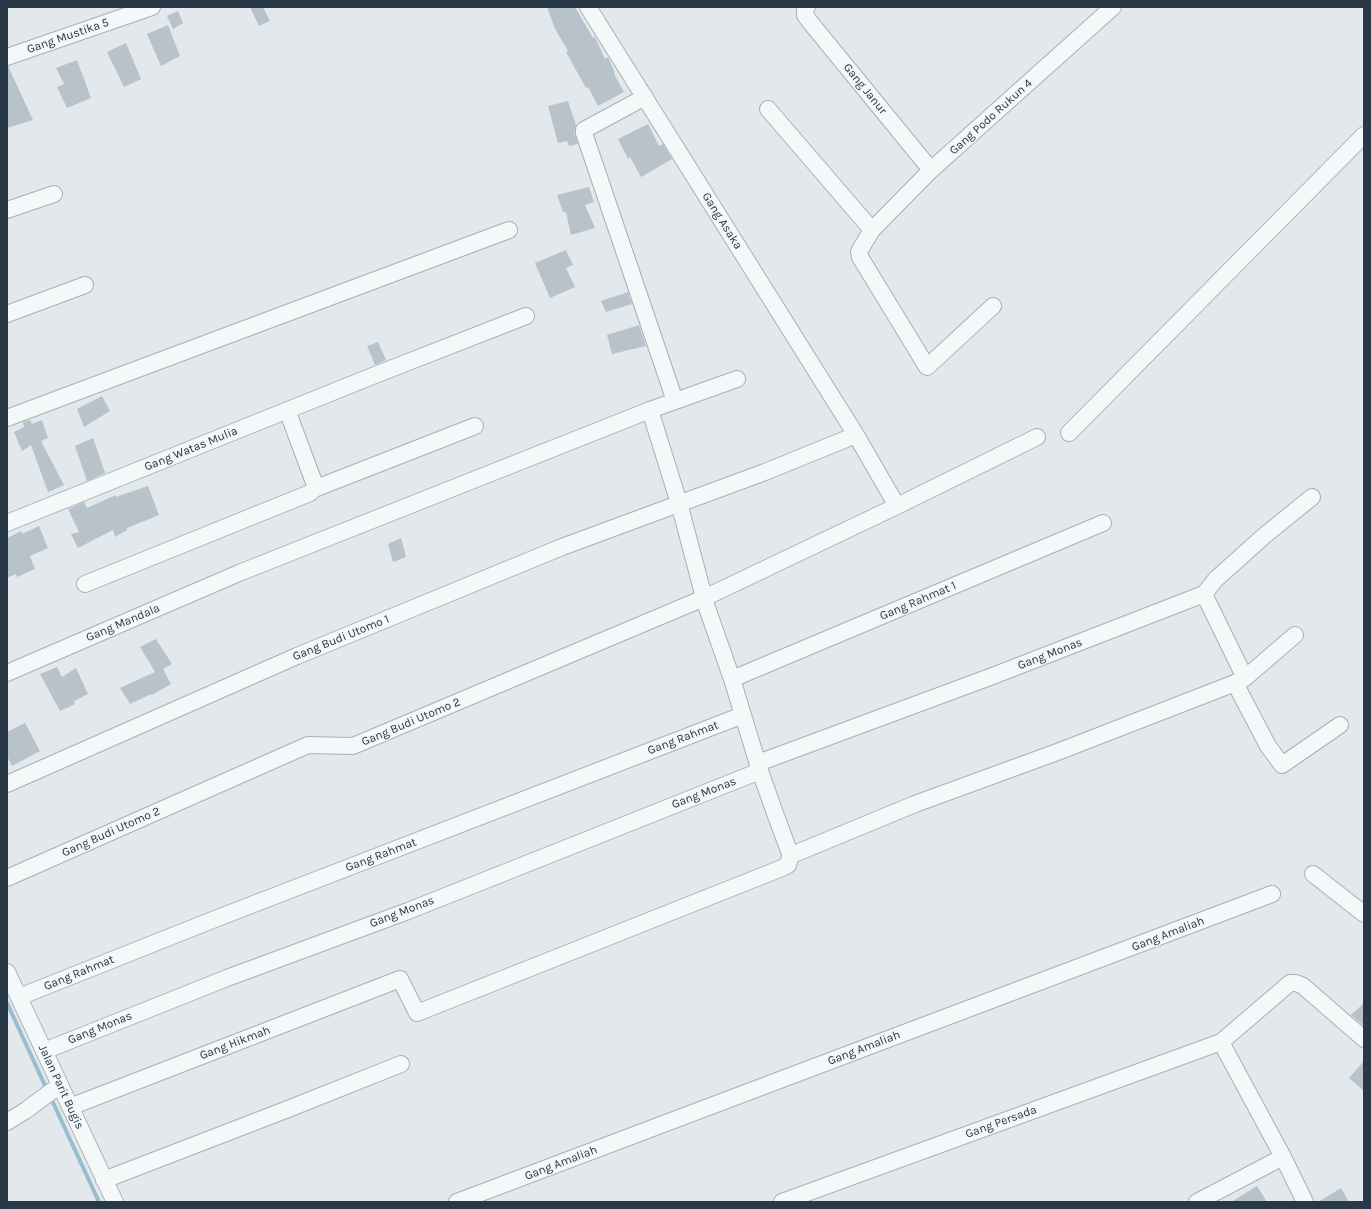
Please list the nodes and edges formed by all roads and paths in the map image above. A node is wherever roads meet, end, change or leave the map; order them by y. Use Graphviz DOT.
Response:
graph roads {
  1 [pos="152,7"];
  2 [pos="588,7"];
  3 [pos="808,7"];
  4 [pos="1113,7"];
  5 [pos="7,57"];
  6 [pos="645,97"];
  7 [pos="768,109"];
  8 [pos="1364,135"];
  9 [pos="931,170"];
  10 [pos="54,194"];
  11 [pos="7,210"];
  12 [pos="509,230"];
  13 [pos="872,230"];
  14 [pos="85,286"];
  15 [pos="993,306"];
  16 [pos="7,314"];
  17 [pos="526,316"];
  18 [pos="737,379"];
  19 [pos="676,401"];
  20 [pos="287,410"];
  21 [pos="650,410"];
  22 [pos="7,418"];
  23 [pos="475,426"];
  24 [pos="1069,433"];
  25 [pos="856,435"];
  26 [pos="1037,437"];
  27 [pos="314,489"];
  28 [pos="1312,497"];
  29 [pos="679,503"];
  30 [pos="897,506"];
  31 [pos="7,523"];
  32 [pos="1103,523"];
  33 [pos="85,584"];
  34 [pos="1204,594"];
  35 [pos="704,598"];
  36 [pos="1295,635"];
  37 [pos="7,673"];
  38 [pos="732,679"];
  39 [pos="1240,681"];
  40 [pos="743,715"];
  41 [pos="1340,725"];
  42 [pos="759,767"];
  43 [pos="7,784"];
  44 [pos="791,853"];
  45 [pos="1313,874"];
  46 [pos="7,878"];
  47 [pos="1272,894"];
  48 [pos="1364,914"];
  49 [pos="7,972"];
  50 [pos="14,995"];
  51 [pos="1364,1039"];
  52 [pos="1221,1042"];
  53 [pos="44,1051"];
  54 [pos="401,1064"];
  55 [pos="59,1085"];
  56 [pos="70,1107"];
  57 [pos="7,1122"];
  58 [pos="1283,1157"];
  59 [pos="104,1180"];
  60 [pos="115,1202"];
  61 [pos="457,1202"];
  62 [pos="782,1202"];
  63 [pos="1197,1202"];
  64 [pos="1305,1202"];
  1 -- 5 [label="street, Gang Mustika 5"];
  2 -- 6 [label="street, Gang Asaka"];
  3 -- 9 [label="street, Gang Janur"];
  4 -- 9 [label="street, Gang Podo Rukun 4"];
  6 -- 19 [label="street"];
  6 -- 25 [label="street, Gang Asaka"];
  7 -- 13 [label="street"];
  8 -- 24 [label="street"];
  9 -- 13 [label="street, Gang Podo Rukun 4"];
  10 -- 11 [label="street"];
  12 -- 22 [label="street"];
  13 -- 15 [label="street, Gang Podo Rukun 4"];
  14 -- 16 [label="street"];
  17 -- 20 [label="street, Gang Watas Mulia"];
  18 -- 19 [label="street, Gang Mandala"];
  19 -- 21 [label="street, Gang Mandala"];
  20 -- 27 [label="street"];
  20 -- 31 [label="street, Gang Watas Mulia"];
  21 -- 29 [label="street"];
  21 -- 37 [label="street, Gang Mandala"];
  23 -- 27 [label="street"];
  25 -- 29 [label="street, Gang Budi Utomo 1"];
  25 -- 30 [label="street, Gang Asaka"];
  26 -- 30 [label="street, Gang Budi Utomo 2"];
  27 -- 33 [label="street"];
  28 -- 34 [label="street, Gang Monas"];
  29 -- 35 [label="street"];
  29 -- 43 [label="street, Gang Budi Utomo 1"];
  30 -- 35 [label="street, Gang Budi Utomo 2"];
  32 -- 38 [label="street, Gang Rahmat 1"];
  34 -- 39 [label="street"];
  34 -- 42 [label="street, Gang Monas"];
  35 -- 38 [label="street"];
  35 -- 46 [label="street, Gang Budi Utomo 2"];
  36 -- 39 [label="street"];
  38 -- 40 [label="street"];
  39 -- 41 [label="street"];
  39 -- 44 [label="street"];
  40 -- 42 [label="street"];
  40 -- 50 [label="street, Gang Rahmat"];
  42 -- 44 [label="street"];
  42 -- 53 [label="street, Gang Monas"];
  44 -- 56 [label="street, Gang Hikmah"];
  45 -- 48 [label="street"];
  47 -- 61 [label="street, Gang Amaliah"];
  49 -- 50 [label="street, Jalan Parit Bugis"];
  50 -- 53 [label="street, Jalan Parit Bugis"];
  51 -- 52 [label="street"];
  52 -- 58 [label="street"];
  52 -- 62 [label="street, Gang Persada"];
  53 -- 55 [label="street, Jalan Parit Bugis"];
  54 -- 59 [label="street"];
  55 -- 56 [label="street, Jalan Parit Bugis"];
  55 -- 57 [label="street"];
  56 -- 59 [label="street, Jalan Parit Bugis"];
  58 -- 63 [label="street"];
  58 -- 64 [label="street"];
  59 -- 60 [label="street, Jalan Parit Bugis"];
}
